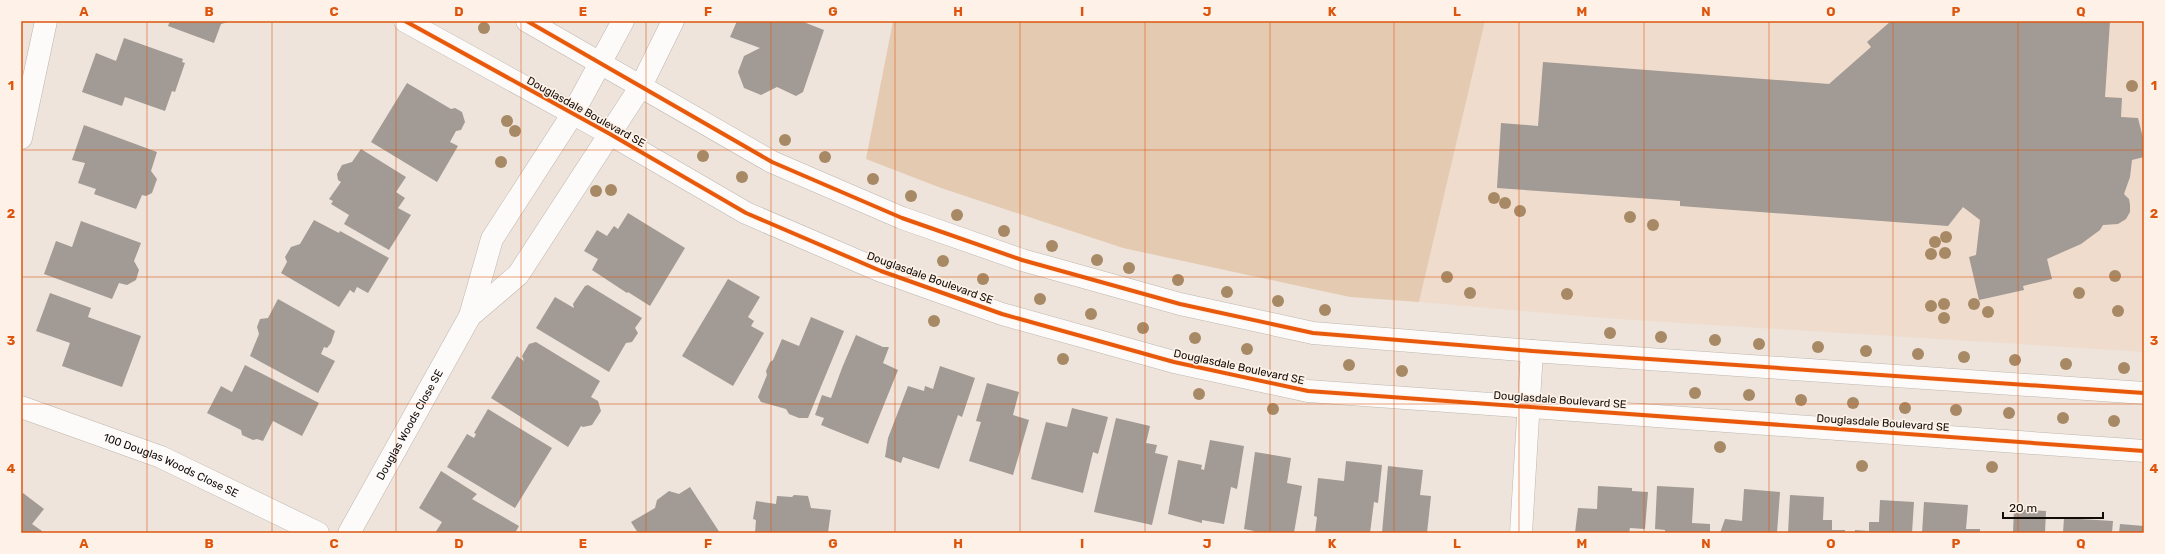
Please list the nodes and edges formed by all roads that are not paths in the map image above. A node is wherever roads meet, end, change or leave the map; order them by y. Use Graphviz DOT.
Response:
graph roads {
  1 [pos="46,21"];
  2 [pos="405,21"];
  3 [pos="527,21"];
  4 [pos="623,21"];
  5 [pos="673,21"];
  6 [pos="601,64"];
  7 [pos="641,86"];
  8 [pos="572,115"];
  9 [pos="610,134"];
  10 [pos="21,138"];
  11 [pos="470,316"];
  12 [pos="1532,351"];
  13 [pos="2144,393"];
  14 [pos="1530,407"];
  15 [pos="21,408"];
  16 [pos="2144,451"];
  17 [pos="318,533"];
  18 [pos="349,533"];
  19 [pos="1521,533"];
  1 -- 10 [label="street"];
  2 -- 8 [label="street, Douglasdale Boulevard SE"];
  3 -- 6 [label="street"];
  4 -- 6 [label="street, Douglas Woods Close SE"];
  5 -- 7 [label="street, Douglas Woods Close SE"];
  6 -- 7 [label="street"];
  6 -- 8 [label="street, Douglas Woods Close SE"];
  7 -- 9 [label="street, Douglas Woods Close SE"];
  7 -- 12 [label="street"];
  8 -- 9 [label="street, Douglasdale Boulevard SE"];
  8 -- 11 [label="street, Douglas Woods Close SE"];
  9 -- 11 [label="street, Douglas Woods Close SE"];
  9 -- 14 [label="street, Douglasdale Boulevard SE"];
  11 -- 18 [label="street, Douglas Woods Close SE"];
  12 -- 13 [label="street"];
  12 -- 14 [label="street"];
  14 -- 16 [label="street, Douglasdale Boulevard SE"];
  14 -- 19 [label="street"];
  15 -- 17 [label="street, 100 Douglas Woods Close SE"];
}
